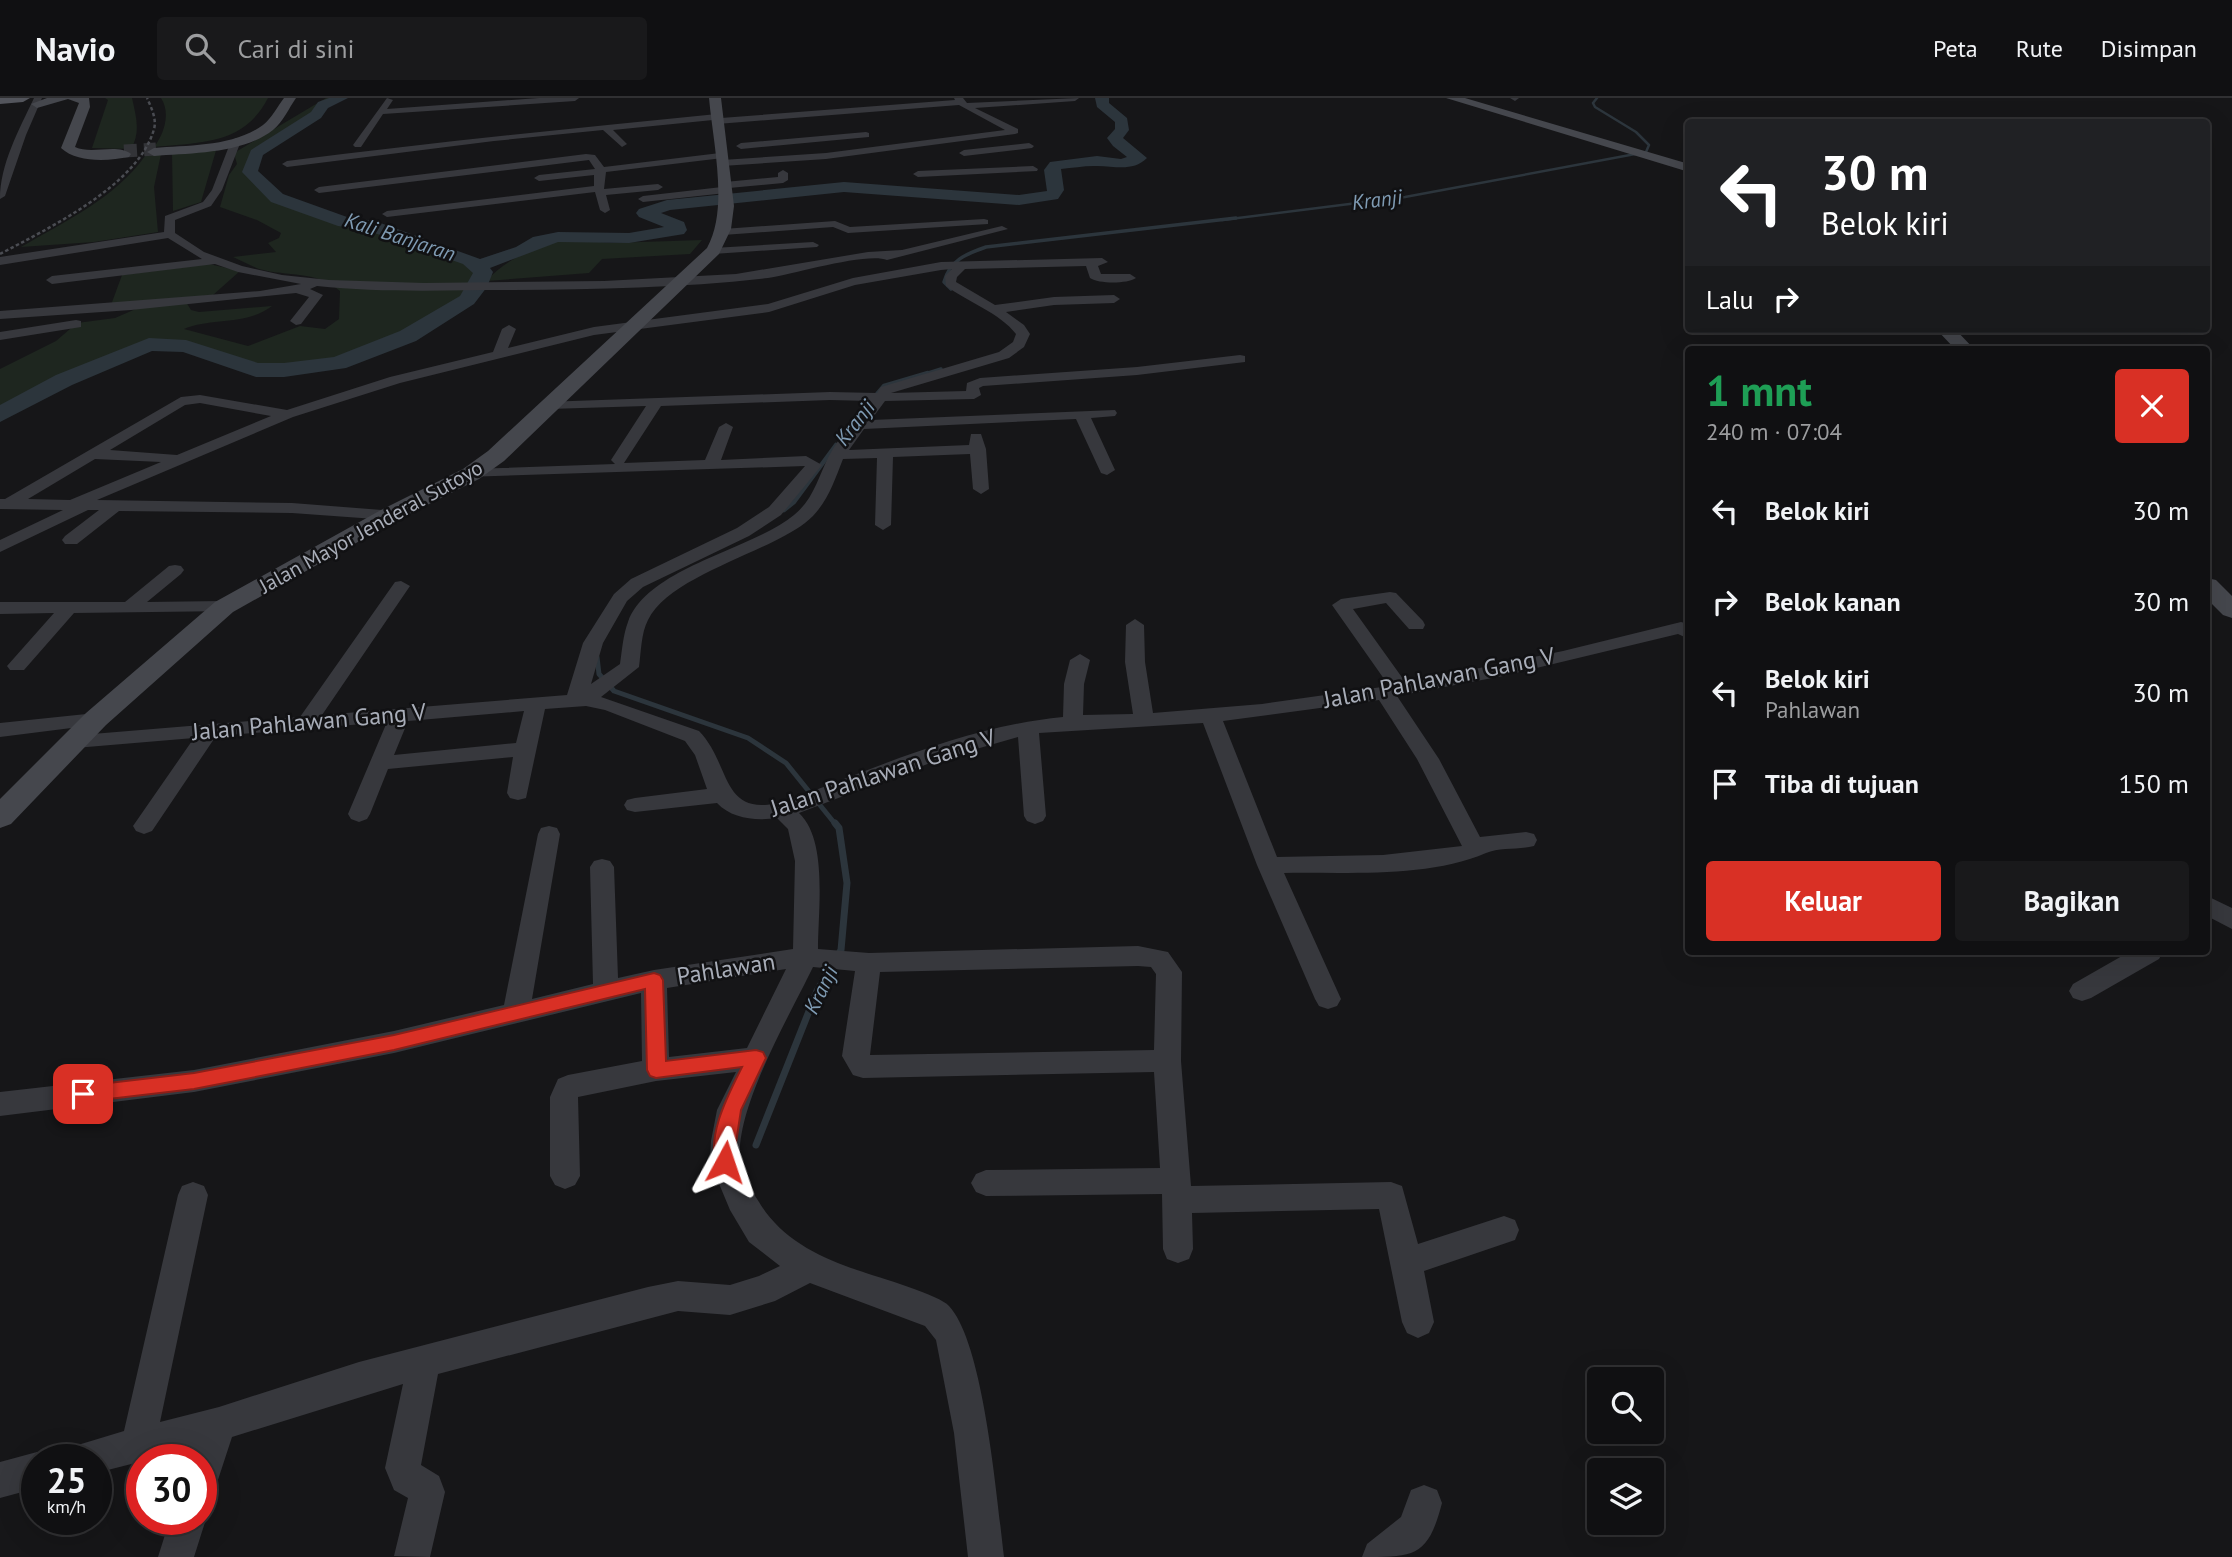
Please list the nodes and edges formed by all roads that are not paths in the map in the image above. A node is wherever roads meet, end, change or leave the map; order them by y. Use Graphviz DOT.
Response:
graph roads {
  1 [pos="23,98"];
  2 [pos="62,98"];
  3 [pos="73,98"];
  4 [pos="93,98"];
  5 [pos="277,98"];
  6 [pos="290,98"];
  7 [pos="391,98"];
  8 [pos="441,98"];
  9 [pos="560,98"];
  10 [pos="575,98"];
  11 [pos="715,98"];
  12 [pos="1075,98"];
  13 [pos="1452,98"];
  14 [pos="0,100"];
  15 [pos="38,101"];
  16 [pos="962,101"];
  17 [pos="912,106"];
  18 [pos="433,109"];
  19 [pos="381,113"];
  20 [pos="924,117"];
  21 [pos="717,119"];
  22 [pos="426,120"];
  23 [pos="604,127"];
  24 [pos="942,131"];
  25 [pos="866,135"];
  26 [pos="236,141"];
  27 [pos="956,141"];
  28 [pos="622,144"];
  29 [pos="358,145"];
  30 [pos="1029,146"];
  31 [pos="888,147"];
  32 [pos="309,151"];
  33 [pos="970,152"];
  34 [pos="954,154"];
  35 [pos="336,155"];
  36 [pos="721,155"];
  37 [pos="423,157"];
  38 [pos="287,164"];
  39 [pos="1685,167"];
  40 [pos="601,170"];
  41 [pos="783,173"];
  42 [pos="3,175"];
  43 [pos="365,176"];
  44 [pos="528,179"];
  45 [pos="999,182"];
  46 [pos="687,184"];
  47 [pos="658,187"];
  48 [pos="319,190"];
  49 [pos="599,191"];
  50 [pos="726,191"];
  51 [pos="0,195"];
  52 [pos="643,199"];
  53 [pos="458,204"];
  54 [pos="605,210"];
  55 [pos="405,211"];
  56 [pos="387,214"];
  57 [pos="988,221"];
  58 [pos="1002,229"];
  59 [pos="170,233"];
  60 [pos="718,241"];
  61 [pos="813,245"];
  62 [pos="72,248"];
  63 [pos="0,261"];
  64 [pos="213,261"];
  65 [pos="955,267"];
  66 [pos="1130,278"];
  67 [pos="320,282"];
  68 [pos="680,283"];
  69 [pos="297,289"];
  70 [pos="228,297"];
  71 [pos="1114,299"];
  72 [pos="990,310"];
  73 [pos="0,315"];
  74 [pos="296,321"];
  75 [pos="638,324"];
  76 [pos="509,329"];
  77 [pos="1949,333"];
  78 [pos="0,336"];
  79 [pos="1962,346"];
  80 [pos="499,354"];
  81 [pos="1240,359"];
  82 [pos="974,396"];
  83 [pos="877,397"];
  84 [pos="1057,397"];
  85 [pos="656,402"];
  86 [pos="549,405"];
  87 [pos="1110,413"];
  88 [pos="288,414"];
  89 [pos="1082,415"];
  90 [pos="973,421"];
  91 [pos="859,425"];
  92 [pos="726,427"];
  93 [pos="978,449"];
  94 [pos="886,453"];
  95 [pos="91,454"];
  96 [pos="837,455"];
  97 [pos="178,458"];
  98 [pos="619,460"];
  99 [pos="711,466"];
  100 [pos="1107,470"];
  101 [pos="471,474"];
  102 [pos="981,489"];
  103 [pos="4,504"];
  104 [pos="81,505"];
  105 [pos="117,505"];
  106 [pos="389,515"];
  107 [pos="883,525"];
  108 [pos="71,540"];
  109 [pos="0,547"];
  110 [pos="175,570"];
  111 [pos="401,586"];
  112 [pos="2210,588"];
  113 [pos="131,606"];
  114 [pos="224,607"];
  115 [pos="0,608"];
  116 [pos="69,608"];
  117 [pos="2232,610"];
  118 [pos="1135,625"];
  119 [pos="1416,625"];
  120 [pos="1685,629"];
  121 [pos="1080,660"];
  122 [pos="17,666"];
  123 [pos="1393,690"];
  124 [pos="581,700"];
  125 [pos="536,704"];
  126 [pos="400,715"];
  127 [pos="1211,716"];
  128 [pos="96,719"];
  129 [pos="1144,720"];
  130 [pos="1073,722"];
  131 [pos="306,723"];
  132 [pos="1028,728"];
  133 [pos="0,730"];
  134 [pos="210,730"];
  135 [pos="75,741"];
  136 [pos="525,749"];
  137 [pos="381,763"];
  138 [pos="519,793"];
  139 [pos="722,795"];
  140 [pos="635,805"];
  141 [pos="782,810"];
  142 [pos="359,814"];
  143 [pos="1035,816"];
  144 [pos="0,817"];
  145 [pos="144,826"];
  146 [pos="549,834"];
  147 [pos="1527,840"];
  148 [pos="1475,846"];
  149 [pos="1269,864"];
  150 [pos="603,867"];
  151 [pos="2145,955"];
  152 [pos="814,958"];
  153 [pos="860,963"];
  154 [pos="654,980"];
  155 [pos="2082,991"];
  156 [pos="606,992"];
  157 [pos="1328,999"];
  158 [pos="516,1013"];
  159 [pos="756,1058"];
  160 [pos="1167,1061"];
  161 [pos="656,1070"];
  162 [pos="0,1104"];
  163 [pos="565,1176"];
  164 [pos="986,1183"];
  165 [pos="1176,1190"];
  166 [pos="193,1195"];
  167 [pos="1504,1230"];
  168 [pos="1178,1250"];
  169 [pos="1407,1262"];
  170 [pos="808,1268"];
  171 [pos="1418,1322"];
  172 [pos="424,1362"];
  173 [pos="219,1424"];
  174 [pos="138,1444"];
  175 [pos="142,1444"];
  176 [pos="212,1444"];
  177 [pos="21,1474"];
  178 [pos="0,1480"];
  179 [pos="1424,1503"];
  180 [pos="183,1535"];
  181 [pos="412,1556"];
  182 [pos="176,1557"];
  183 [pos="986,1557"];
  184 [pos="1380,1557"];
  1 -- 14 [label="main road"];
  2 -- 15 [label="main road"];
  3 -- 4 [label="main road"];
  5 -- 26 [label="main road"];
  6 -- 26 [label="main road"];
  7 -- 19 [label="street"];
  8 -- 18 [label="street"];
  9 -- 10 [label="street"];
  9 -- 18 [label="street"];
  11 -- 21 [label="main road"];
  12 -- 16 [label="street"];
  13 -- 39 [label="main road"];
  15 -- 42 [label="street"];
  16 -- 17 [label="street"];
  16 -- 27 [label="street"];
  17 -- 20 [label="street"];
  17 -- 21 [label="street"];
  18 -- 19 [label="street"];
  18 -- 22 [label="street"];
  19 -- 29 [label="street"];
  21 -- 23 [label="street"];
  21 -- 36 [label="main road"];
  23 -- 28 [label="street"];
  23 -- 37 [label="street"];
  24 -- 27 [label="street"];
  25 -- 36 [label="street"];
  26 -- 59 [label="street"];
  27 -- 31 [label="street"];
  27 -- 33 [label="street"];
  29 -- 35 [label="street"];
  29 -- 37 [label="street"];
  30 -- 33 [label="street"];
  31 -- 36 [label="street"];
  31 -- 45 [label="street"];
  32 -- 35 [label="street"];
  33 -- 34 [label="street"];
  35 -- 37 [label="street"];
  35 -- 38 [label="street"];
  35 -- 43 [label="street"];
  36 -- 40 [label="street"];
  36 -- 50 [label="main road"];
  37 -- 40 [label="street"];
  37 -- 43 [label="street"];
  37 -- 53 [label="street"];
  40 -- 44 [label="street"];
  40 -- 49 [label="street"];
  41 -- 50 [label="street"];
  42 -- 51 [label="street"];
  43 -- 48 [label="street"];
  43 -- 55 [label="street"];
  46 -- 50 [label="street"];
  47 -- 49 [label="street"];
  49 -- 53 [label="street"];
  49 -- 54 [label="street"];
  50 -- 52 [label="street"];
  50 -- 60 [label="main road"];
  53 -- 55 [label="street"];
  55 -- 56 [label="street"];
  57 -- 60 [label="street"];
  58 -- 68 [label="street"];
  59 -- 62 [label="street"];
  59 -- 64 [label="street"];
  60 -- 61 [label="street"];
  60 -- 68 [label="main road, Jalan Mayor Jenderal Sutoyo"];
  62 -- 63 [label="street"];
  62 -- 64 [label="street"];
  64 -- 67 [label="street"];
  65 -- 66 [label="street"];
  65 -- 72 [label="street"];
  65 -- 75 [label="street"];
  67 -- 68 [label="street"];
  67 -- 69 [label="street"];
  68 -- 75 [label="main road, Jalan Mayor Jenderal Sutoyo"];
  69 -- 70 [label="street"];
  69 -- 74 [label="street"];
  70 -- 73 [label="street"];
  70 -- 78 [label="street"];
  71 -- 72 [label="street"];
  72 -- 83 [label="street"];
  75 -- 80 [label="street"];
  75 -- 86 [label="main road, Jalan Mayor Jenderal Sutoyo"];
  76 -- 80 [label="street"];
  77 -- 79 [label="main road"];
  80 -- 88 [label="street"];
  81 -- 84 [label="street"];
  82 -- 83 [label="street"];
  82 -- 84 [label="street"];
  82 -- 90 [label="street"];
  83 -- 85 [label="street"];
  83 -- 91 [label="street"];
  84 -- 89 [label="street"];
  84 -- 90 [label="street"];
  85 -- 86 [label="street"];
  85 -- 98 [label="street"];
  86 -- 101 [label="main road, Jalan Mayor Jenderal Sutoyo"];
  87 -- 89 [label="street"];
  88 -- 95 [label="street"];
  88 -- 97 [label="street"];
  89 -- 100 [label="street"];
  90 -- 91 [label="street"];
  90 -- 93 [label="street"];
  91 -- 96 [label="street"];
  92 -- 99 [label="street"];
  93 -- 94 [label="street"];
  93 -- 102 [label="street"];
  94 -- 96 [label="street"];
  94 -- 107 [label="street"];
  95 -- 97 [label="street"];
  95 -- 103 [label="street"];
  96 -- 124 [label="street"];
  97 -- 104 [label="street"];
  99 -- 101 [label="street"];
  99 -- 124 [label="street"];
  101 -- 106 [label="main road, Jalan Mayor Jenderal Sutoyo"];
  103 -- 104 [label="street"];
  104 -- 105 [label="street"];
  104 -- 109 [label="street"];
  105 -- 106 [label="street"];
  105 -- 108 [label="street"];
  106 -- 114 [label="main road, Jalan Mayor Jenderal Sutoyo"];
  110 -- 113 [label="street"];
  111 -- 131 [label="street"];
  112 -- 117 [label="main road"];
  113 -- 114 [label="street"];
  113 -- 116 [label="street"];
  114 -- 128 [label="main road, Jalan Mayor Jenderal Sutoyo"];
  115 -- 116 [label="street"];
  116 -- 122 [label="street"];
  118 -- 129 [label="street"];
  119 -- 123 [label="street"];
  120 -- 123 [label="street, Jalan Pahlawan Gang V"];
  121 -- 130 [label="street"];
  123 -- 127 [label="street, Jalan Pahlawan Gang V"];
  123 -- 148 [label="street"];
  124 -- 125 [label="street, Jalan Pahlawan Gang V"];
  124 -- 139 [label="street, Jalan Pahlawan Gang V"];
  125 -- 126 [label="street, Jalan Pahlawan Gang V"];
  125 -- 136 [label="street"];
  126 -- 131 [label="street, Jalan Pahlawan Gang V"];
  126 -- 137 [label="street"];
  127 -- 129 [label="street, Jalan Pahlawan Gang V"];
  127 -- 149 [label="street"];
  128 -- 133 [label="street"];
  128 -- 135 [label="main road, Jalan Mayor Jenderal Sutoyo"];
  129 -- 130 [label="street, Jalan Pahlawan Gang V"];
  130 -- 132 [label="street, Jalan Pahlawan Gang V"];
  131 -- 134 [label="street, Jalan Pahlawan Gang V"];
  132 -- 141 [label="street, Jalan Pahlawan Gang V"];
  132 -- 143 [label="street"];
  134 -- 135 [label="street, Jalan Pahlawan Gang V"];
  134 -- 145 [label="street"];
  135 -- 144 [label="main road, Jalan Mayor Jenderal Sutoyo"];
  136 -- 137 [label="street"];
  136 -- 138 [label="street"];
  137 -- 142 [label="street"];
  139 -- 140 [label="street"];
  139 -- 141 [label="street, Jalan Pahlawan Gang V"];
  141 -- 152 [label="street, Pahlawan"];
  146 -- 158 [label="street"];
  147 -- 148 [label="street"];
  148 -- 149 [label="street"];
  149 -- 157 [label="street"];
  150 -- 156 [label="street"];
  151 -- 155 [label="street"];
  152 -- 153 [label="street"];
  152 -- 154 [label="street, Pahlawan"];
  152 -- 159 [label="street"];
  153 -- 160 [label="street"];
  153 -- 160 [label="street"];
  154 -- 156 [label="street, Pahlawan"];
  154 -- 161 [label="street"];
  156 -- 158 [label="street, Pahlawan"];
  158 -- 162 [label="street, Pahlawan"];
  159 -- 161 [label="street"];
  159 -- 170 [label="street"];
  160 -- 165 [label="street"];
  161 -- 163 [label="street"];
  164 -- 165 [label="street"];
  165 -- 168 [label="street"];
  165 -- 169 [label="street"];
  166 -- 174 [label="street"];
  167 -- 169 [label="street"];
  169 -- 171 [label="street"];
  170 -- 172 [label="street"];
  170 -- 183 [label="street"];
  172 -- 173 [label="street"];
  172 -- 181 [label="street"];
  173 -- 175 [label="street"];
  173 -- 176 [label="street"];
  177 -- 178 [label="street"];
  179 -- 184 [label="street"];
  180 -- 182 [label="street"];
}
